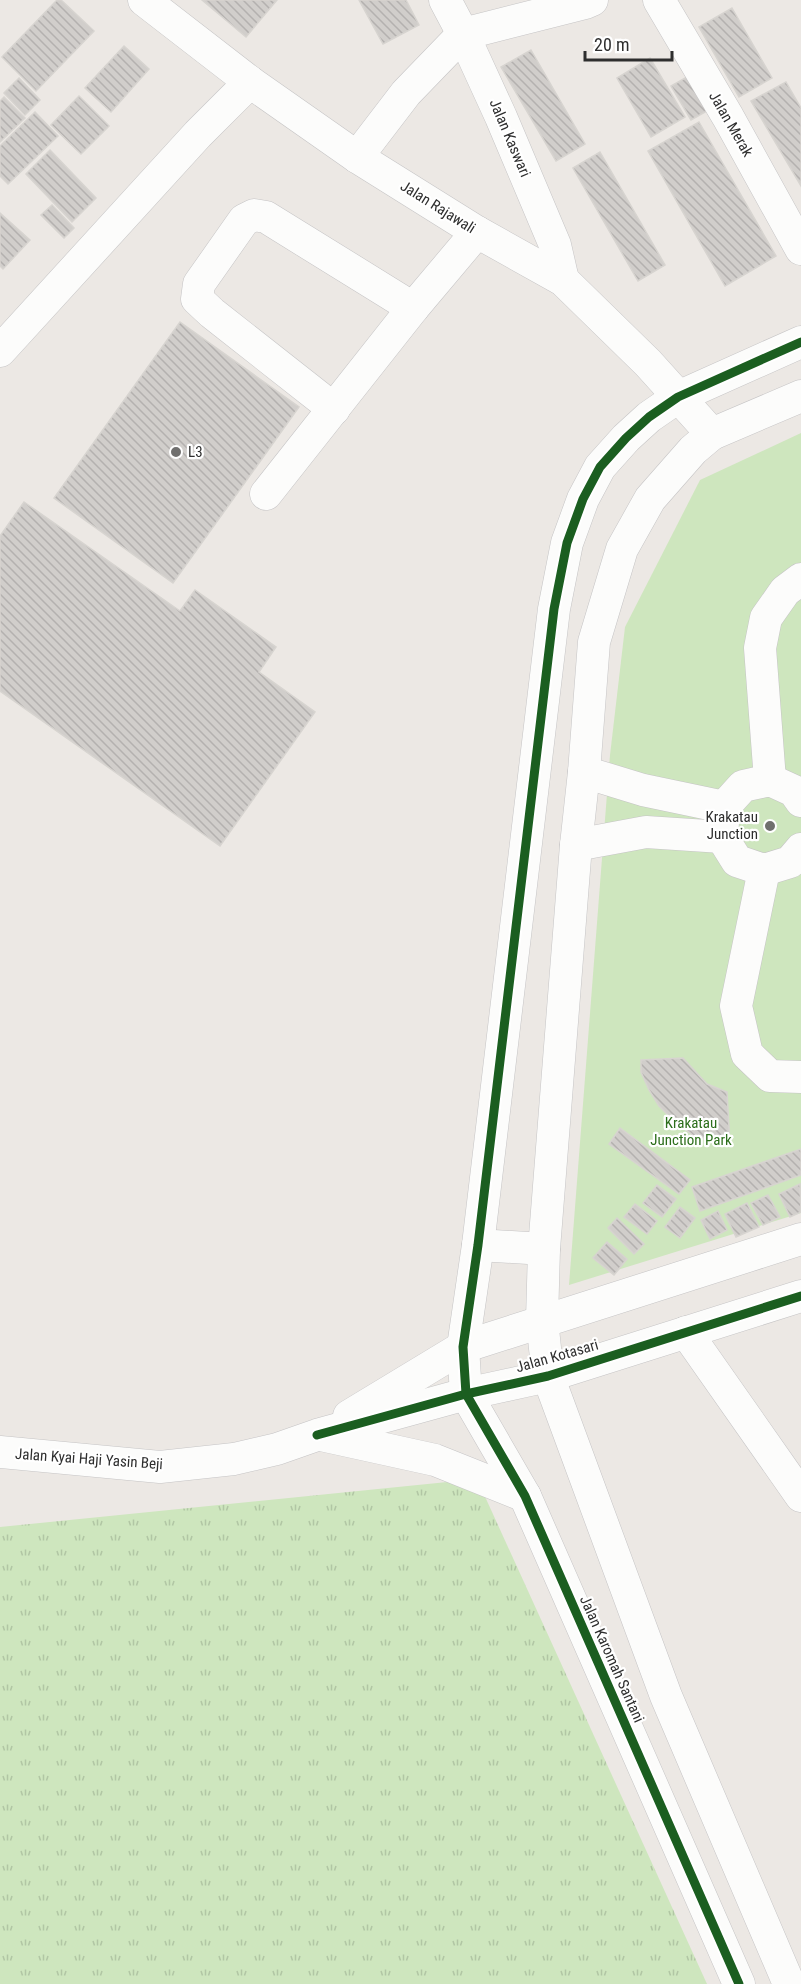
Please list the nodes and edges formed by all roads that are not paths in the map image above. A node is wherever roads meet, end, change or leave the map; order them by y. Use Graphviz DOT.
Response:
graph roads {
  1 [pos="144,0"];
  2 [pos="445,0"];
  3 [pos="592,0"];
  4 [pos="659,0"];
  5 [pos="463,34"];
  6 [pos="250,82"];
  7 [pos="357,157"];
  8 [pos="477,231"];
  9 [pos="801,249"];
  10 [pos="563,280"];
  11 [pos="413,308"];
  12 [pos="801,342"];
  13 [pos="0,351"];
  14 [pos="678,396"];
  15 [pos="801,396"];
  16 [pos="333,409"];
  17 [pos="712,434"];
  18 [pos="266,494"];
  19 [pos="801,579"];
  20 [pos="584,772"];
  21 [pos="770,780"];
  22 [pos="801,801"];
  23 [pos="723,822"];
  24 [pos="576,845"];
  25 [pos="801,849"];
  26 [pos="764,870"];
  27 [pos="801,1077"];
  28 [pos="801,1239"];
  29 [pos="478,1245"];
  30 [pos="544,1249"];
  31 [pos="797,1304"];
  32 [pos="542,1320"];
  33 [pos="686,1332"];
  34 [pos="463,1347"];
  35 [pos="548,1376"];
  36 [pos="466,1394"];
  37 [pos="317,1435"];
  38 [pos="0,1452"];
  39 [pos="525,1496"];
  40 [pos="801,1496"];
  41 [pos="666,1696"];
  42 [pos="622,1718"];
  43 [pos="739,1984"];
  44 [pos="789,1984"];
  1 -- 6 [label="street, Jalan Rajawali"];
  2 -- 5 [label="street, Jalan Kaswari"];
  3 -- 5 [label="street"];
  4 -- 9 [label="street, Jalan Merak"];
  5 -- 7 [label="street"];
  5 -- 10 [label="street, Jalan Kaswari"];
  6 -- 7 [label="street, Jalan Rajawali"];
  6 -- 13 [label="street"];
  7 -- 8 [label="street, Jalan Rajawali"];
  8 -- 10 [label="street, Jalan Rajawali"];
  8 -- 11 [label="street"];
  10 -- 14 [label="street, Jalan Rajawali"];
  11 -- 16 [label="street"];
  11 -- 16 [label="street"];
  12 -- 14 [label="street, Jalan Karomah Santani"];
  14 -- 17 [label="street, Jalan Rajawali"];
  14 -- 29 [label="street, Jalan Karomah Santani"];
  15 -- 17 [label="street"];
  16 -- 18 [label="street"];
  17 -- 20 [label="street"];
  19 -- 21 [label="street"];
  20 -- 23 [label="street"];
  20 -- 24 [label="street"];
  21 -- 22 [label="street"];
  21 -- 23 [label="street"];
  23 -- 24 [label="street"];
  23 -- 26 [label="street"];
  24 -- 30 [label="street"];
  25 -- 26 [label="street"];
  26 -- 27 [label="street"];
  28 -- 32 [label="street"];
  29 -- 30 [label="street"];
  29 -- 34 [label="street, Jalan Karomah Santani"];
  30 -- 32 [label="street"];
  31 -- 33 [label="street, Jalan Kotasari"];
  32 -- 34 [label="street"];
  32 -- 35 [label="street"];
  33 -- 35 [label="street, Jalan Kotasari"];
  33 -- 40 [label="street"];
  34 -- 36 [label="street, Jalan Karomah Santani"];
  34 -- 37 [label="street"];
  35 -- 36 [label="street, Jalan Kotasari"];
  35 -- 41 [label="street"];
  36 -- 37 [label="street, Jalan Kotasari"];
  36 -- 39 [label="street, Jalan Karomah Santani"];
  37 -- 38 [label="street, Jalan Kyai Haji Yasin Beji"];
  37 -- 39 [label="street"];
  39 -- 42 [label="street, Jalan Karomah Santani"];
  41 -- 42 [label="street"];
  41 -- 44 [label="street"];
  42 -- 43 [label="street, Jalan Karomah Santani"];
}
